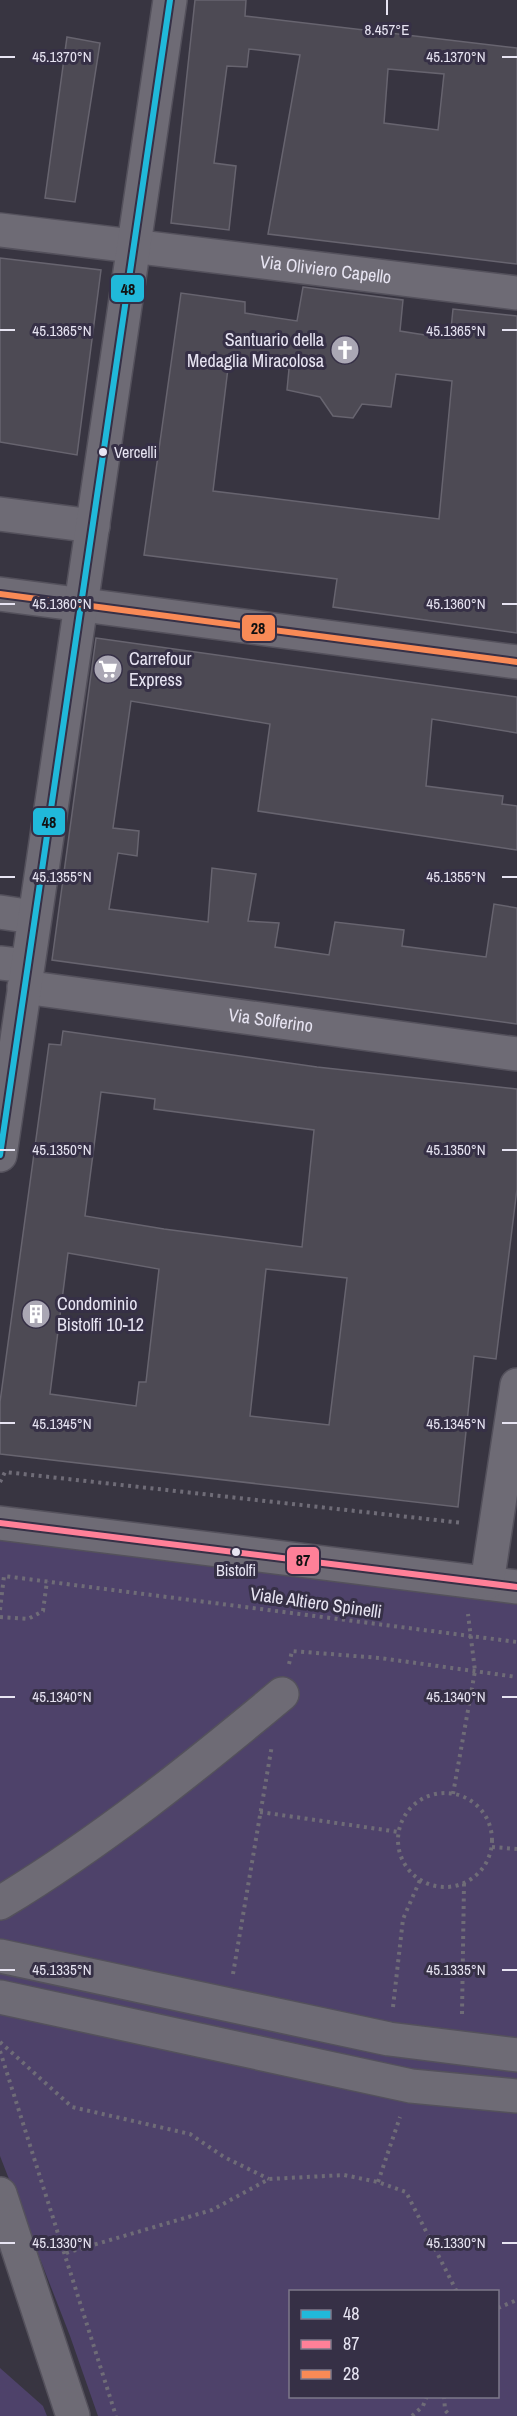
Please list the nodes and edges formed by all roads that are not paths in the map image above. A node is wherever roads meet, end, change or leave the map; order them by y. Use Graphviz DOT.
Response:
graph roads {
  1 [pos="170,0"];
  2 [pos="0,230"];
  3 [pos="135,247"];
  4 [pos="517,293"];
  5 [pos="0,514"];
  6 [pos="93,526"];
  7 [pos="0,594"];
  8 [pos="79,604"];
  9 [pos="517,662"];
  10 [pos="0,912"];
  11 [pos="33,917"];
  12 [pos="17,972"];
  13 [pos="517,1054"];
  14 [pos="0,1155"];
  15 [pos="517,1385"];
  16 [pos="0,1522"];
  17 [pos="502,1585"];
  18 [pos="282,1694"];
  19 [pos="0,1903"];
  20 [pos="0,1956"];
  21 [pos="0,1997"];
  22 [pos="517,2055"];
  23 [pos="517,2096"];
  24 [pos="0,2194"];
  25 [pos="72,2416"];
  1 -- 3 [label="street"];
  2 -- 3 [label="street, Via Oliviero Capello"];
  3 -- 4 [label="street, Via Oliviero Capello"];
  3 -- 6 [label="street"];
  5 -- 6 [label="street"];
  6 -- 8 [label="street"];
  7 -- 8 [label="street"];
  8 -- 9 [label="street"];
  8 -- 11 [label="street"];
  10 -- 11 [label="street"];
  11 -- 12 [label="street"];
  12 -- 13 [label="street, Via Solferino"];
  12 -- 14 [label="street"];
  15 -- 17 [label="street"];
  16 -- 17 [label="street"];
  18 -- 19 [label="street"];
  20 -- 22 [label="street"];
  21 -- 23 [label="street"];
  24 -- 25 [label="street"];
}
